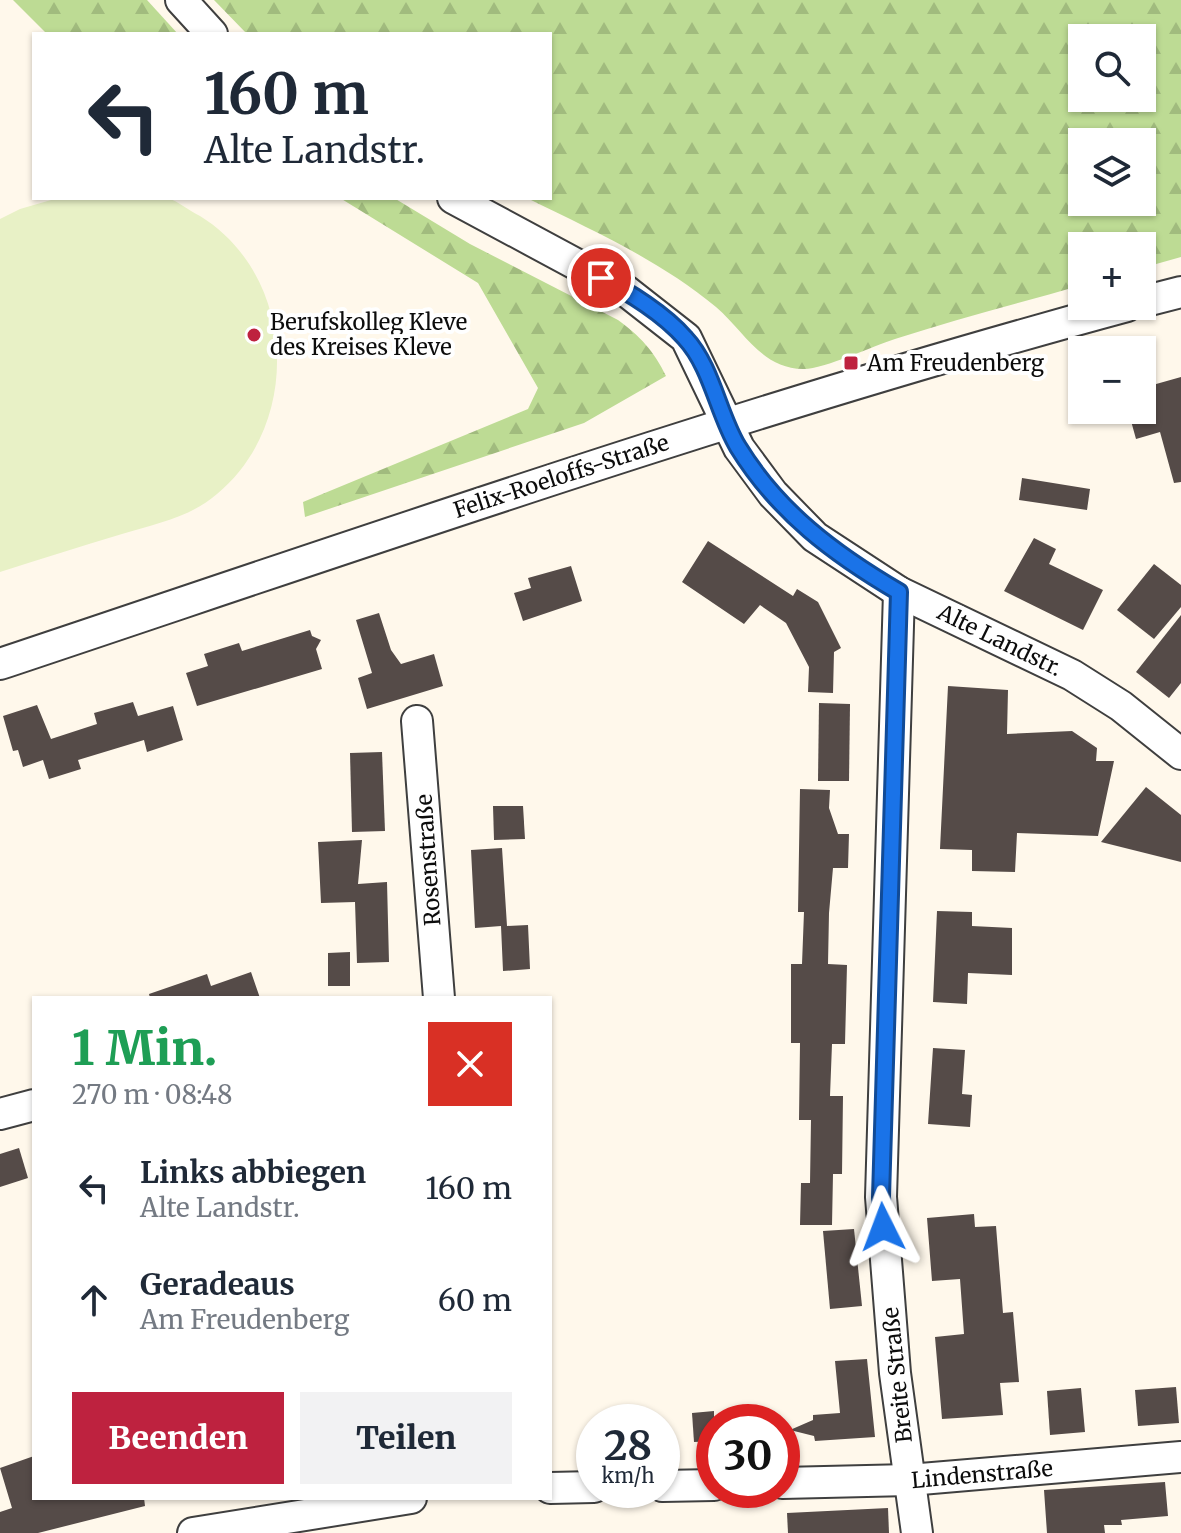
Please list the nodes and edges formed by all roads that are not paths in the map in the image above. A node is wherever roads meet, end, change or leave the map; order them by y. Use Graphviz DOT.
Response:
graph roads {
  1 [pos="181,0"];
  2 [pos="210,32"];
  3 [pos="457,200"];
  4 [pos="1181,292"];
  5 [pos="1156,298"];
  6 [pos="1079,320"];
  7 [pos="725,423"];
  8 [pos="899,592"];
  9 [pos="0,664"];
  10 [pos="417,721"];
  11 [pos="1181,754"];
  12 [pos="439,996"];
  13 [pos="32,1106"];
  14 [pos="0,1114"];
  15 [pos="1181,1457"];
  16 [pos="909,1480"];
  17 [pos="800,1483"];
  18 [pos="576,1487"];
  19 [pos="552,1488"];
  20 [pos="399,1500"];
  21 [pos="203,1532"];
  22 [pos="917,1533"];
  1 -- 2 [label="street"];
  3 -- 7 [label="street"];
  4 -- 5 [label="street"];
  6 -- 7 [label="street, Felix-Roeloffs-Straße"];
  7 -- 8 [label="street, Alte Landstr."];
  7 -- 9 [label="street, Felix-Roeloffs-Straße"];
  8 -- 11 [label="street, Alte Landstr."];
  8 -- 16 [label="street, Breite Straße"];
  10 -- 12 [label="street, Rosenstraße"];
  13 -- 14 [label="street"];
  15 -- 16 [label="street, Lindenstraße"];
  16 -- 17 [label="street, Lindenstraße"];
  16 -- 22 [label="street, Breite Straße"];
  18 -- 19 [label="street"];
  20 -- 21 [label="street"];
}
